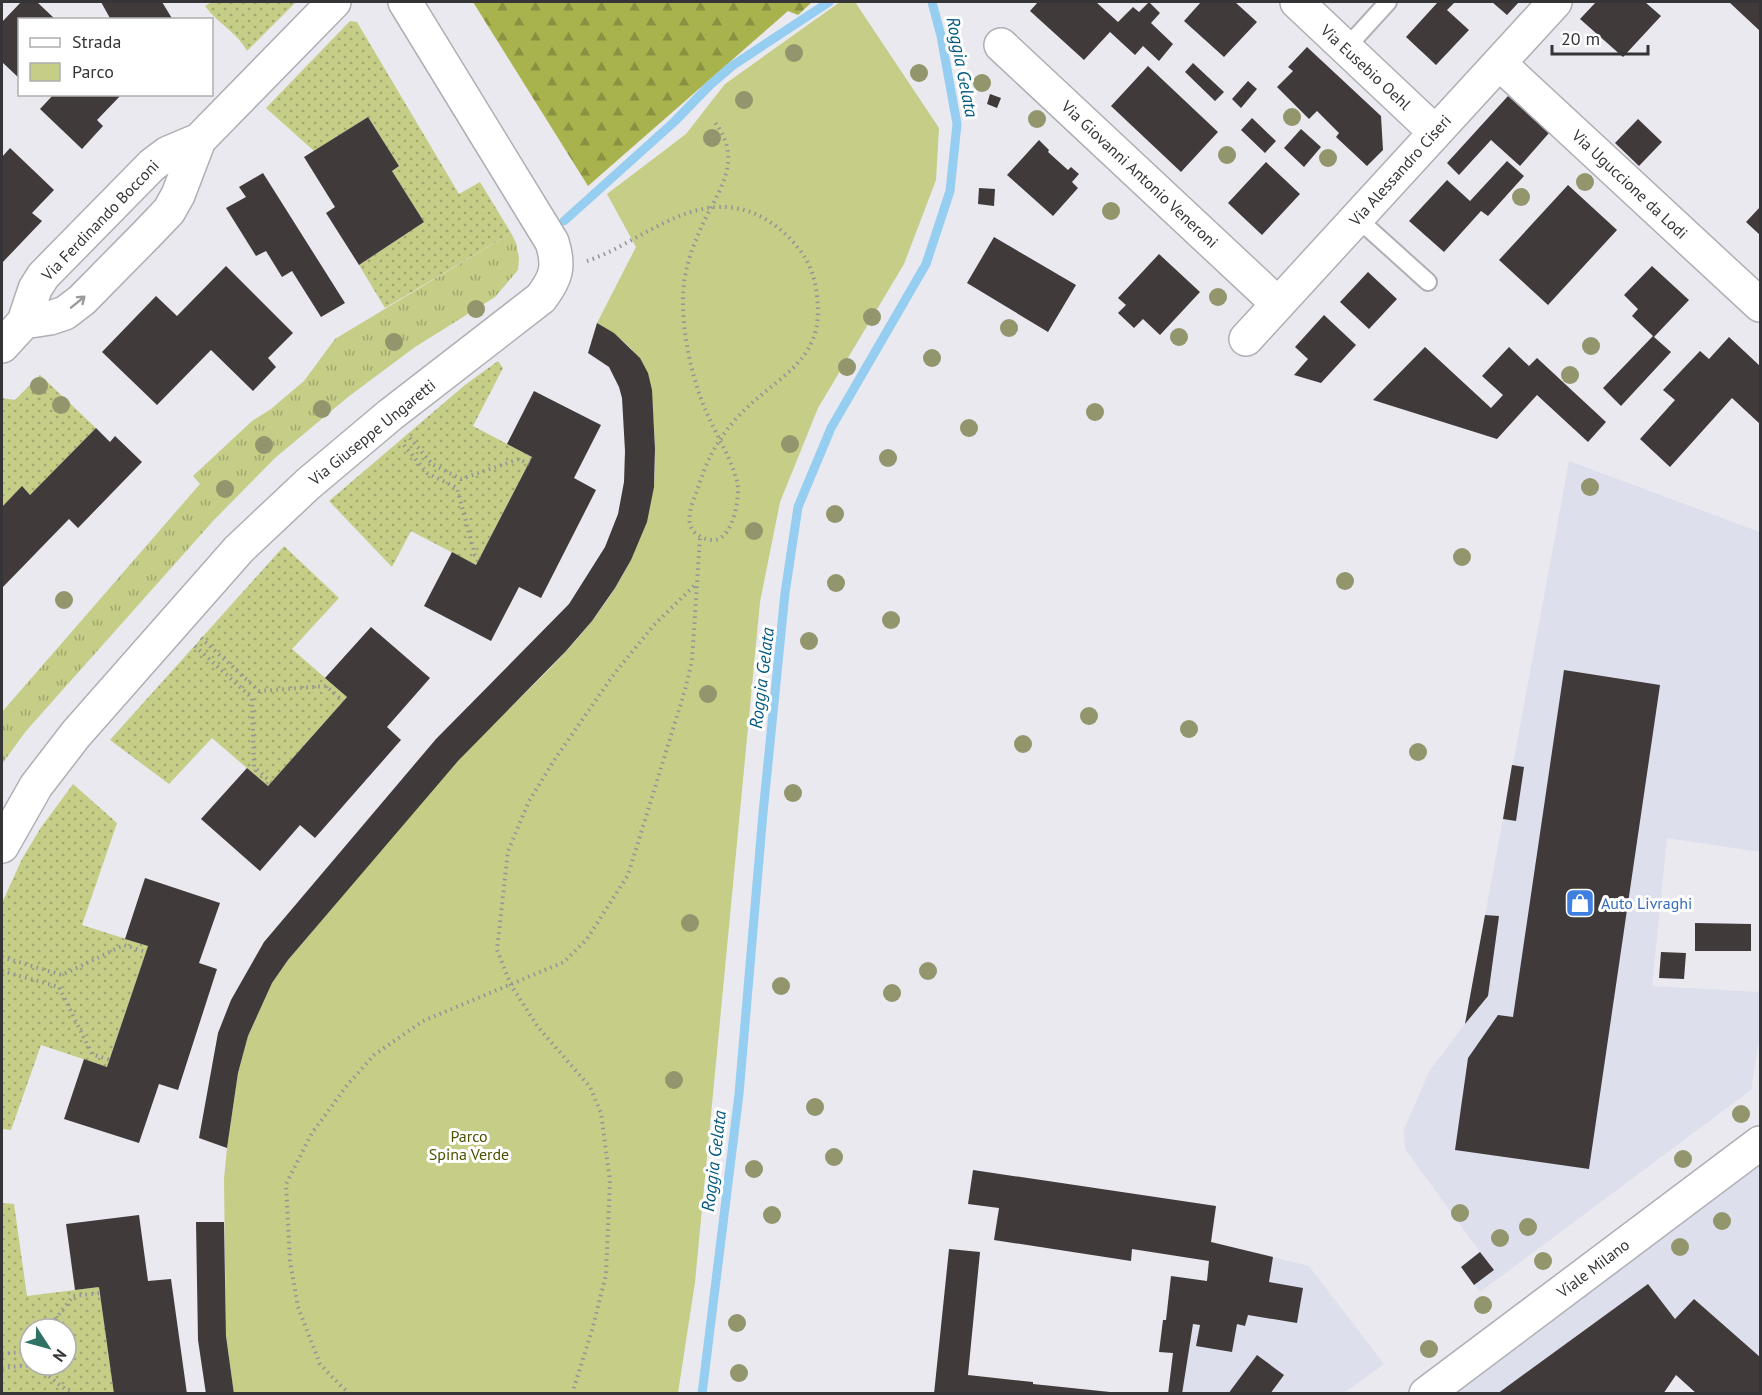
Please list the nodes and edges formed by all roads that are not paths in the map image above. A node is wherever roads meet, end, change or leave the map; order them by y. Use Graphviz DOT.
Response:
graph roads {
  1 [pos="334,2"];
  2 [pos="405,2"];
  3 [pos="1298,2"];
  4 [pos="1388,2"];
  5 [pos="1555,2"];
  6 [pos="1001,45"];
  7 [pos="1346,48"];
  8 [pos="1498,63"];
  9 [pos="1435,132"];
  10 [pos="199,140"];
  11 [pos="1357,218"];
  12 [pos="1428,282"];
  13 [pos="1278,304"];
  14 [pos="1761,305"];
  15 [pos="24,322"];
  16 [pos="1246,339"];
  17 [pos="2,346"];
  18 [pos="2,846"];
  19 [pos="1761,1143"];
  20 [pos="1426,1394"];
  1 -- 10 [label="street, Via Ferdinando Bocconi"];
  2 -- 18 [label="street, Via Giuseppe Ungaretti"];
  3 -- 7 [label="street, Via Eusebio Oehl"];
  4 -- 7 [label="lane"];
  5 -- 8 [label="street, Via Alessandro Ciseri"];
  6 -- 13 [label="street, Via Giovanni Antonio Veneroni"];
  7 -- 9 [label="street, Via Eusebio Oehl"];
  8 -- 9 [label="street, Via Alessandro Ciseri"];
  8 -- 14 [label="street, Via Uguccione da Lodi"];
  9 -- 11 [label="street, Via Alessandro Ciseri"];
  10 -- 15 [label="street, Via Ferdinando Bocconi"];
  15 -- 10 [label="street, Via Ferdinando Bocconi, one-way"];
  11 -- 12 [label="lane"];
  11 -- 13 [label="street, Via Alessandro Ciseri"];
  13 -- 16 [label="street, Via Alessandro Ciseri"];
  15 -- 17 [label="street, Via Ferdinando Bocconi"];
  19 -- 20 [label="street, Viale Milano"];
}
